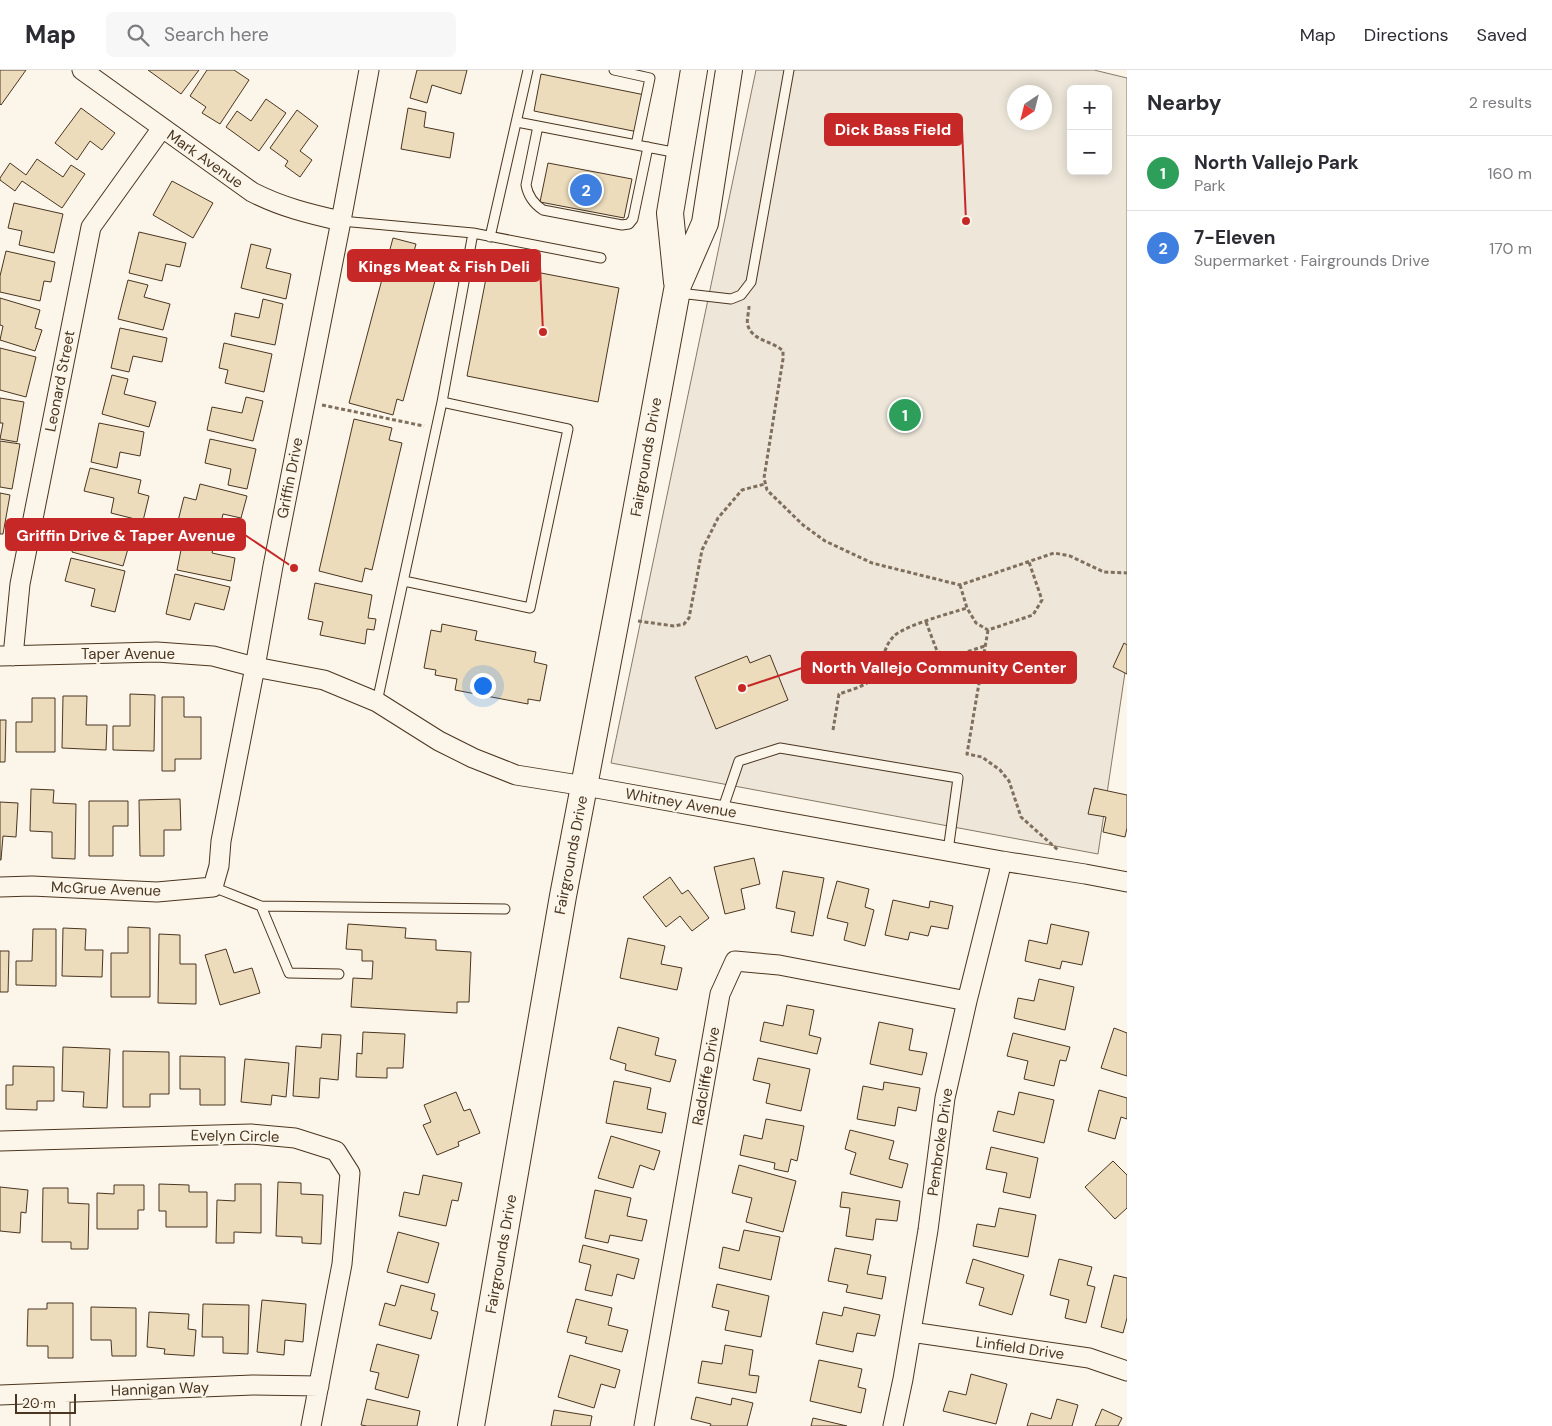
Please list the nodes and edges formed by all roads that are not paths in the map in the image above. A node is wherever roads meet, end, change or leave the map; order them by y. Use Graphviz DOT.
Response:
graph roads {
  1 [pos="82,70"];
  2 [pos="369,70"];
  3 [pos="528,70"];
  4 [pos="614,70"];
  5 [pos="694,70"];
  6 [pos="729,70"];
  7 [pos="789,70"];
  8 [pos="517,122"];
  9 [pos="538,126"];
  10 [pos="162,128"];
  11 [pos="636,145"];
  12 [pos="648,148"];
  13 [pos="680,154"];
  14 [pos="341,221"];
  15 [pos="473,233"];
  16 [pos="490,237"];
  17 [pos="601,258"];
  18 [pos="677,289"];
  19 [pos="442,402"];
  20 [pos="404,581"];
  21 [pos="7,656"];
  22 [pos="255,668"];
  23 [pos="377,702"];
  24 [pos="584,786"];
  25 [pos="722,811"];
  26 [pos="948,851"];
  27 [pos="1002,861"];
  28 [pos="1127,882"];
  29 [pos="0,887"];
  30 [pos="213,887"];
  31 [pos="261,906"];
  32 [pos="505,909"];
  33 [pos="339,974"];
  34 [pos="967,1001"];
  35 [pos="0,1141"];
  36 [pos="911,1332"];
  37 [pos="1127,1371"];
  38 [pos="319,1386"];
  39 [pos="60,1394"];
  40 [pos="0,1395"];
  41 [pos="60,1426"];
  42 [pos="311,1426"];
  43 [pos="471,1426"];
  44 [pos="644,1426"];
  45 [pos="893,1426"];
  1 -- 10 [label="street, Mark Avenue"];
  2 -- 14 [label="street, Griffin Drive"];
  3 -- 8 [label="lane"];
  4 -- 11 [label="lane"];
  5 -- 13 [label="main road, Fairgrounds Drive"];
  6 -- 18 [label="main road, Fairgrounds Drive"];
  7 -- 18 [label="lane"];
  8 -- 9 [label="lane"];
  8 -- 16 [label="lane"];
  9 -- 11 [label="lane"];
  9 -- 12 [label="lane"];
  10 -- 14 [label="street, Mark Avenue"];
  10 -- 21 [label="street, Leonard Street"];
  11 -- 12 [label="lane"];
  12 -- 13 [label="lane"];
  13 -- 18 [label="main road, Fairgrounds Drive"];
  14 -- 15 [label="lane"];
  14 -- 22 [label="street, Griffin Drive"];
  15 -- 16 [label="lane"];
  15 -- 19 [label="lane"];
  16 -- 17 [label="lane"];
  18 -- 24 [label="main road, Fairgrounds Drive"];
  19 -- 20 [label="lane"];
  19 -- 20 [label="lane"];
  20 -- 23 [label="lane"];
  21 -- 22 [label="street, Taper Avenue"];
  22 -- 23 [label="street, Whitney Avenue"];
  22 -- 30 [label="street, Griffin Drive"];
  23 -- 24 [label="street, Whitney Avenue"];
  24 -- 25 [label="street, Whitney Avenue"];
  24 -- 43 [label="main road, Fairgrounds Drive"];
  25 -- 26 [label="street, Whitney Avenue"];
  25 -- 26 [label="lane"];
  26 -- 27 [label="street, Whitney Avenue"];
  27 -- 28 [label="street, Whitney Avenue"];
  27 -- 34 [label="street, Pembroke Drive"];
  29 -- 30 [label="street, McGrue Avenue"];
  30 -- 31 [label="lane"];
  31 -- 32 [label="lane"];
  31 -- 33 [label="lane"];
  34 -- 36 [label="street, Pembroke Drive"];
  34 -- 44 [label="street, Radcliffe Drive"];
  35 -- 38 [label="street, Evelyn Circle"];
  36 -- 37 [label="street, Linfield Drive"];
  36 -- 45 [label="street, Pembroke Drive"];
  38 -- 39 [label="street, Hannigan Way"];
  38 -- 42 [label="street, Evelyn Circle"];
  39 -- 40 [label="street, Hannigan Way"];
  39 -- 41 [label="street"];
}
